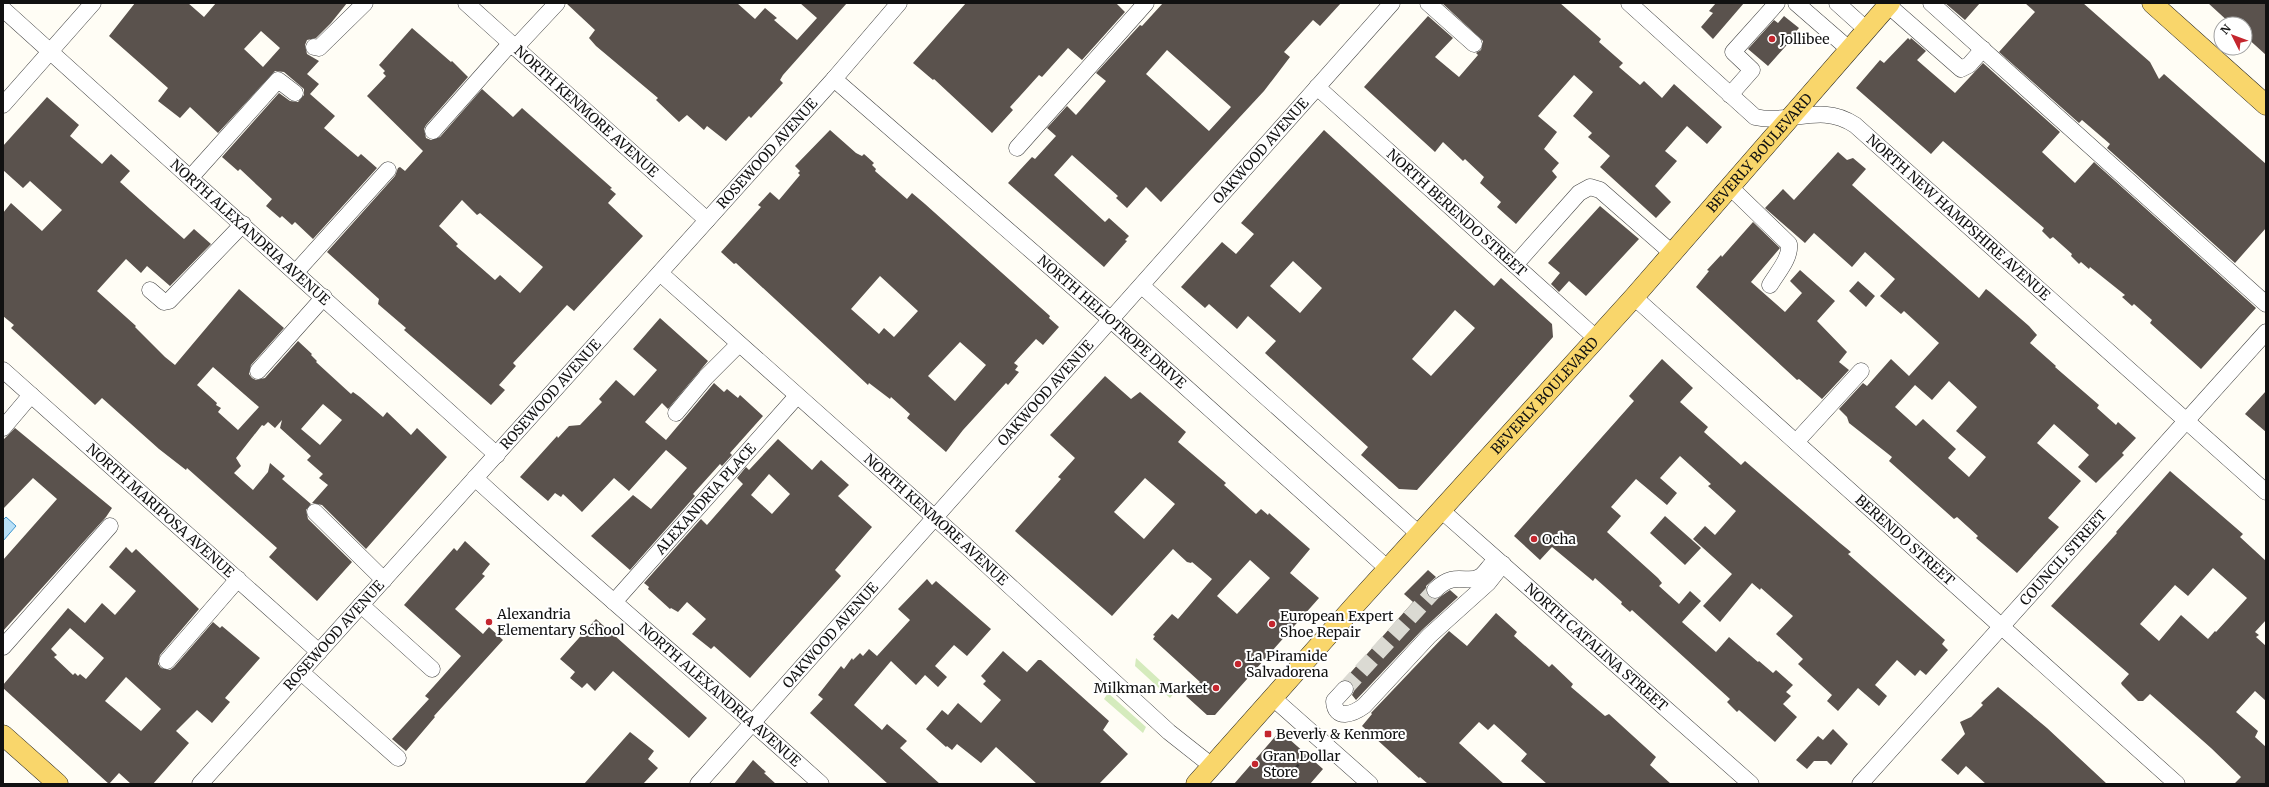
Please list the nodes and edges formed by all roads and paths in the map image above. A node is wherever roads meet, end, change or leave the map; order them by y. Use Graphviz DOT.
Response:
graph roads {
  1 [pos="93,3"];
  2 [pos="365,3"];
  3 [pos="466,3"];
  4 [pos="557,3"];
  5 [pos="899,3"];
  6 [pos="1146,3"];
  7 [pos="1392,3"];
  8 [pos="1428,3"];
  9 [pos="1629,3"];
  10 [pos="1777,3"];
  11 [pos="1796,3"];
  12 [pos="1837,3"];
  13 [pos="1931,3"];
  14 [pos="2152,3"];
  15 [pos="1886,5"];
  16 [pos="3,9"];
  17 [pos="1867,30"];
  18 [pos="1474,44"];
  19 [pos="314,46"];
  20 [pos="512,46"];
  21 [pos="1983,49"];
  22 [pos="1850,50"];
  23 [pos="51,51"];
  24 [pos="834,79"];
  25 [pos="1317,87"];
  26 [pos="295,93"];
  27 [pos="1730,95"];
  28 [pos="3,105"];
  29 [pos="2266,106"];
  30 [pos="1790,117"];
  31 [pos="433,131"];
  32 [pos="1017,148"];
  33 [pos="388,170"];
  34 [pos="191,178"];
  35 [pos="1730,187"];
  36 [pos="707,220"];
  37 [pos="242,224"];
  38 [pos="1672,253"];
  39 [pos="1515,265"];
  40 [pos="296,272"];
  41 [pos="660,273"];
  42 [pos="1770,285"];
  43 [pos="1142,286"];
  44 [pos="150,290"];
  45 [pos="324,297"];
  46 [pos="1634,297"];
  47 [pos="2266,304"];
  48 [pos="1111,320"];
  49 [pos="2266,332"];
  50 [pos="1596,338"];
  51 [pos="739,344"];
  52 [pos="3,370"];
  53 [pos="258,371"];
  54 [pos="1861,371"];
  55 [pos="31,395"];
  56 [pos="797,396"];
  57 [pos="676,413"];
  58 [pos="2186,420"];
  59 [pos="3,428"];
  60 [pos="1796,442"];
  61 [pos="497,455"];
  62 [pos="475,478"];
  63 [pos="2266,492"];
  64 [pos="1441,510"];
  65 [pos="315,512"];
  66 [pos="934,517"];
  67 [pos="110,526"];
  68 [pos="1419,534"];
  69 [pos="1500,561"];
  70 [pos="1387,568"];
  71 [pos="238,579"];
  72 [pos="384,580"];
  73 [pos="1435,590"];
  74 [pos="614,602"];
  75 [pos="361,605"];
  76 [pos="2001,627"];
  77 [pos="3,647"];
  78 [pos="319,652"];
  79 [pos="167,661"];
  80 [pos="432,669"];
  81 [pos="301,672"];
  82 [pos="1345,689"];
  83 [pos="1273,698"];
  84 [pos="754,722"];
  85 [pos="3,735"];
  86 [pos="1308,754"];
  87 [pos="398,758"];
  88 [pos="1212,766"];
  89 [pos="1292,772"];
  90 [pos="58,784"];
  91 [pos="200,784"];
  92 [pos="698,784"];
  93 [pos="821,784"];
  94 [pos="1196,784"];
  95 [pos="1370,784"];
  96 [pos="1751,784"];
  97 [pos="1860,784"];
  98 [pos="2177,784"];
  1 -- 23 [label="street"];
  2 -- 19 [label="street"];
  3 -- 20 [label="street, NORTH KENMORE AVENUE"];
  4 -- 20 [label="street"];
  5 -- 24 [label="street, ROSEWOOD AVENUE"];
  6 -- 32 [label="street"];
  7 -- 25 [label="street, OAKWOOD AVENUE"];
  8 -- 18 [label="street"];
  9 -- 27 [label="street, NORTH NEW HAMPSHIRE AVENUE"];
  10 -- 27 [label="street"];
  11 -- 22 [label="street"];
  12 -- 17 [label="street"];
  13 -- 21 [label="street"];
  14 -- 29 [label="main road"];
  15 -- 17 [label="main road, BEVERLY BOULEVARD"];
  15 -- 21 [label="street"];
  16 -- 23 [label="street, NORTH ALEXANDRIA AVENUE"];
  17 -- 22 [label="main road, BEVERLY BOULEVARD"];
  20 -- 31 [label="street"];
  20 -- 36 [label="street, NORTH KENMORE AVENUE"];
  21 -- 47 [label="street"];
  22 -- 30 [label="main road, BEVERLY BOULEVARD"];
  23 -- 28 [label="street"];
  23 -- 34 [label="street, NORTH ALEXANDRIA AVENUE"];
  24 -- 36 [label="street, ROSEWOOD AVENUE"];
  24 -- 48 [label="street, NORTH HELIOTROPE DRIVE"];
  25 -- 39 [label="street, NORTH BERENDO STREET"];
  25 -- 43 [label="street, OAKWOOD AVENUE"];
  26 -- 34 [label="street"];
  27 -- 30 [label="street, NORTH NEW HAMPSHIRE AVENUE"];
  30 -- 35 [label="main road, BEVERLY BOULEVARD"];
  30 -- 58 [label="street, NORTH NEW HAMPSHIRE AVENUE"];
  33 -- 40 [label="street"];
  34 -- 37 [label="street, NORTH ALEXANDRIA AVENUE"];
  35 -- 38 [label="main road, BEVERLY BOULEVARD"];
  35 -- 42 [label="street"];
  36 -- 41 [label="street, ROSEWOOD AVENUE"];
  37 -- 40 [label="street, NORTH ALEXANDRIA AVENUE"];
  37 -- 44 [label="street"];
  38 -- 39 [label="street"];
  38 -- 46 [label="main road, BEVERLY BOULEVARD"];
  39 -- 50 [label="street, NORTH BERENDO STREET"];
  40 -- 45 [label="street, NORTH ALEXANDRIA AVENUE"];
  41 -- 51 [label="street, NORTH KENMORE AVENUE"];
  41 -- 61 [label="street, ROSEWOOD AVENUE"];
  43 -- 48 [label="street, OAKWOOD AVENUE"];
  43 -- 68 [label="street"];
  45 -- 53 [label="street"];
  45 -- 61 [label="street, NORTH ALEXANDRIA AVENUE"];
  46 -- 50 [label="main road, BEVERLY BOULEVARD"];
  46 -- 60 [label="street, BERENDO STREET"];
  48 -- 66 [label="street, OAKWOOD AVENUE"];
  48 -- 70 [label="street, NORTH HELIOTROPE DRIVE"];
  49 -- 58 [label="street, COUNCIL STREET"];
  50 -- 64 [label="main road, BEVERLY BOULEVARD"];
  51 -- 56 [label="street, NORTH KENMORE AVENUE"];
  51 -- 57 [label="street"];
  52 -- 55 [label="street, NORTH MARIPOSA AVENUE"];
  54 -- 60 [label="street"];
  55 -- 59 [label="street"];
  55 -- 71 [label="street, NORTH MARIPOSA AVENUE"];
  56 -- 66 [label="street, NORTH KENMORE AVENUE"];
  56 -- 74 [label="street, ALEXANDRIA PLACE"];
  58 -- 63 [label="street, NORTH NEW HAMPSHIRE AVENUE"];
  58 -- 76 [label="street, COUNCIL STREET"];
  60 -- 76 [label="street, BERENDO STREET"];
  61 -- 62 [label="street, ROSEWOOD AVENUE"];
  62 -- 72 [label="street, ROSEWOOD AVENUE"];
  62 -- 74 [label="street, NORTH ALEXANDRIA AVENUE"];
  64 -- 68 [label="main road, BEVERLY BOULEVARD"];
  64 -- 69 [label="street, NORTH CATALINA STREET"];
  65 -- 72 [label="street"];
  66 -- 84 [label="street, OAKWOOD AVENUE"];
  66 -- 88 [label="street, NORTH KENMORE AVENUE"];
  67 -- 77 [label="street"];
  68 -- 70 [label="main road, BEVERLY BOULEVARD"];
  69 -- 73 [label="street"];
  69 -- 82 [label="street"];
  69 -- 96 [label="street, NORTH CATALINA STREET"];
  70 -- 83 [label="main road, BEVERLY BOULEVARD"];
  71 -- 78 [label="street, NORTH MARIPOSA AVENUE"];
  71 -- 79 [label="street"];
  72 -- 75 [label="street, ROSEWOOD AVENUE"];
  74 -- 84 [label="street, NORTH ALEXANDRIA AVENUE"];
  75 -- 78 [label="street, ROSEWOOD AVENUE"];
  75 -- 80 [label="street"];
  76 -- 97 [label="street, COUNCIL STREET"];
  76 -- 98 [label="street, BERENDO STREET"];
  78 -- 81 [label="street, ROSEWOOD AVENUE"];
  81 -- 87 [label="street"];
  81 -- 91 [label="street, ROSEWOOD AVENUE"];
  83 -- 88 [label="main road, BEVERLY BOULEVARD"];
  83 -- 95 [label="street"];
  84 -- 92 [label="street, OAKWOOD AVENUE"];
  84 -- 93 [label="street, NORTH ALEXANDRIA AVENUE"];
  85 -- 90 [label="main road"];
  86 -- 89 [label="path"];
  88 -- 94 [label="main road, BEVERLY BOULEVARD"];
}
